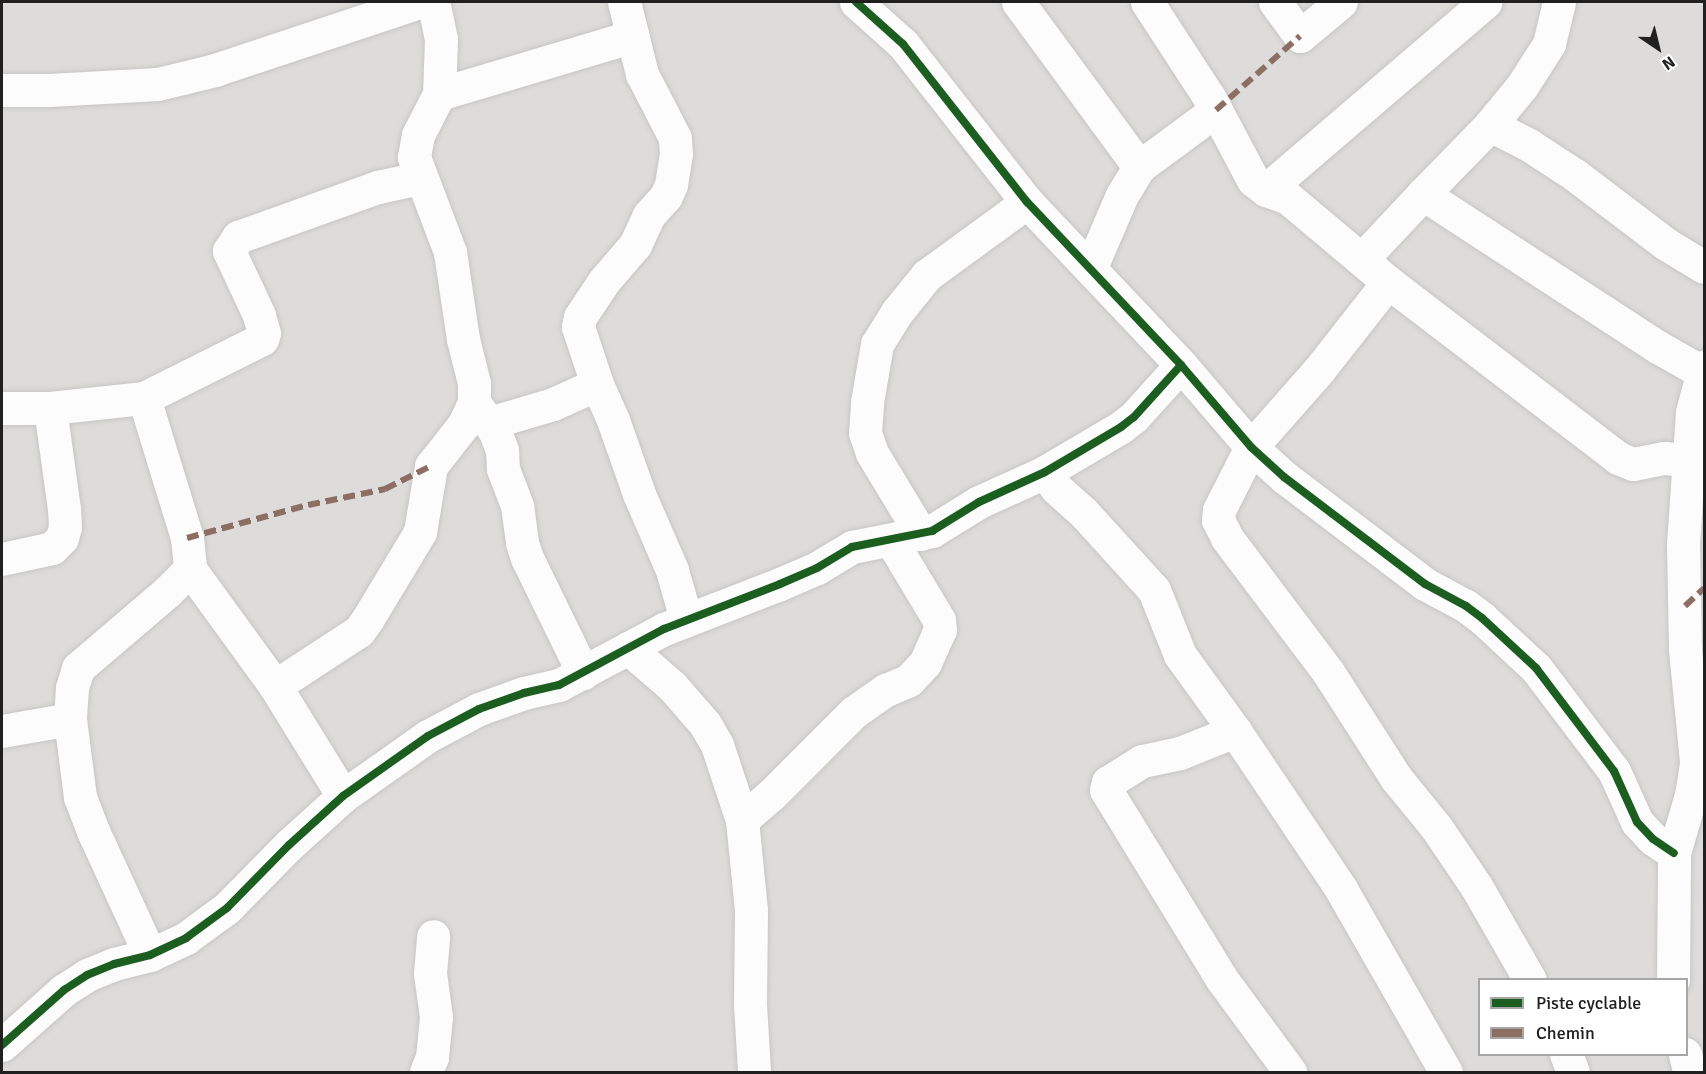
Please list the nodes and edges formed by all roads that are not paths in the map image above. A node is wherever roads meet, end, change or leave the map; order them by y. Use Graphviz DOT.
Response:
graph roads {
  1 [pos="420,2"];
  2 [pos="433,2"];
  3 [pos="624,2"];
  4 [pos="856,2"];
  5 [pos="1018,2"];
  6 [pos="1147,2"];
  7 [pos="1275,2"];
  8 [pos="1341,2"];
  9 [pos="1485,2"];
  10 [pos="1559,2"];
  11 [pos="633,36"];
  12 [pos="2,90"];
  13 [pos="439,94"];
  14 [pos="1216,110"];
  15 [pos="1490,125"];
  16 [pos="1138,167"];
  17 [pos="420,178"];
  18 [pos="1266,190"];
  19 [pos="1422,194"];
  20 [pos="1027,202"];
  21 [pos="1362,260"];
  22 [pos="1091,267"];
  23 [pos="1704,267"];
  24 [pos="1388,282"];
  25 [pos="1181,365"];
  26 [pos="1703,370"];
  27 [pos="597,384"];
  28 [pos="144,398"];
  29 [pos="2,408"];
  30 [pos="50,408"];
  31 [pos="481,413"];
  32 [pos="1251,447"];
  33 [pos="1688,460"];
  34 [pos="1045,472"];
  35 [pos="906,537"];
  36 [pos="2,559"];
  37 [pos="190,569"];
  38 [pos="686,619"];
  39 [pos="628,648"];
  40 [pos="584,673"];
  41 [pos="275,686"];
  42 [pos="70,719"];
  43 [pos="2,730"];
  44 [pos="1235,730"];
  45 [pos="343,796"];
  46 [pos="1698,800"];
  47 [pos="742,820"];
  48 [pos="1674,854"];
  49 [pos="433,936"];
  50 [pos="150,956"];
  51 [pos="1529,978"];
  52 [pos="1673,978"];
  53 [pos="2,1045"];
  54 [pos="1567,1056"];
  55 [pos="1685,1056"];
  56 [pos="426,1072"];
  57 [pos="754,1072"];
  58 [pos="1290,1072"];
  59 [pos="1446,1072"];
  60 [pos="1573,1072"];
  61 [pos="1689,1072"];
  1 -- 12 [label="street"];
  2 -- 13 [label="street"];
  3 -- 11 [label="street"];
  4 -- 20 [label="street"];
  5 -- 16 [label="street"];
  6 -- 14 [label="street"];
  7 -- 8 [label="street"];
  9 -- 18 [label="street"];
  10 -- 15 [label="street"];
  11 -- 13 [label="street"];
  11 -- 27 [label="street"];
  13 -- 17 [label="street"];
  14 -- 16 [label="street"];
  14 -- 18 [label="street"];
  15 -- 19 [label="street"];
  15 -- 23 [label="street"];
  16 -- 22 [label="street"];
  17 -- 28 [label="street"];
  17 -- 31 [label="street"];
  18 -- 21 [label="street"];
  19 -- 21 [label="street"];
  19 -- 26 [label="street"];
  20 -- 22 [label="street"];
  20 -- 35 [label="street"];
  21 -- 24 [label="street"];
  22 -- 25 [label="street"];
  24 -- 32 [label="street"];
  24 -- 33 [label="street"];
  25 -- 32 [label="street"];
  25 -- 34 [label="street"];
  26 -- 33 [label="street"];
  27 -- 31 [label="street"];
  27 -- 38 [label="street"];
  28 -- 30 [label="street"];
  28 -- 37 [label="street"];
  29 -- 30 [label="street"];
  30 -- 36 [label="street"];
  31 -- 40 [label="street"];
  31 -- 41 [label="street"];
  32 -- 48 [label="street"];
  32 -- 51 [label="street"];
  33 -- 46 [label="street"];
  34 -- 35 [label="street"];
  34 -- 44 [label="street"];
  35 -- 38 [label="street"];
  35 -- 47 [label="street"];
  37 -- 41 [label="street"];
  37 -- 42 [label="street"];
  38 -- 39 [label="street"];
  39 -- 40 [label="street"];
  39 -- 47 [label="street"];
  40 -- 45 [label="street"];
  41 -- 45 [label="street"];
  42 -- 43 [label="street"];
  42 -- 50 [label="street"];
  44 -- 58 [label="street"];
  44 -- 59 [label="street"];
  45 -- 50 [label="street"];
  46 -- 48 [label="street"];
  47 -- 57 [label="street"];
  48 -- 52 [label="street"];
  49 -- 56 [label="street"];
  50 -- 53 [label="street"];
  54 -- 60 [label="street"];
  55 -- 61 [label="street"];
}
